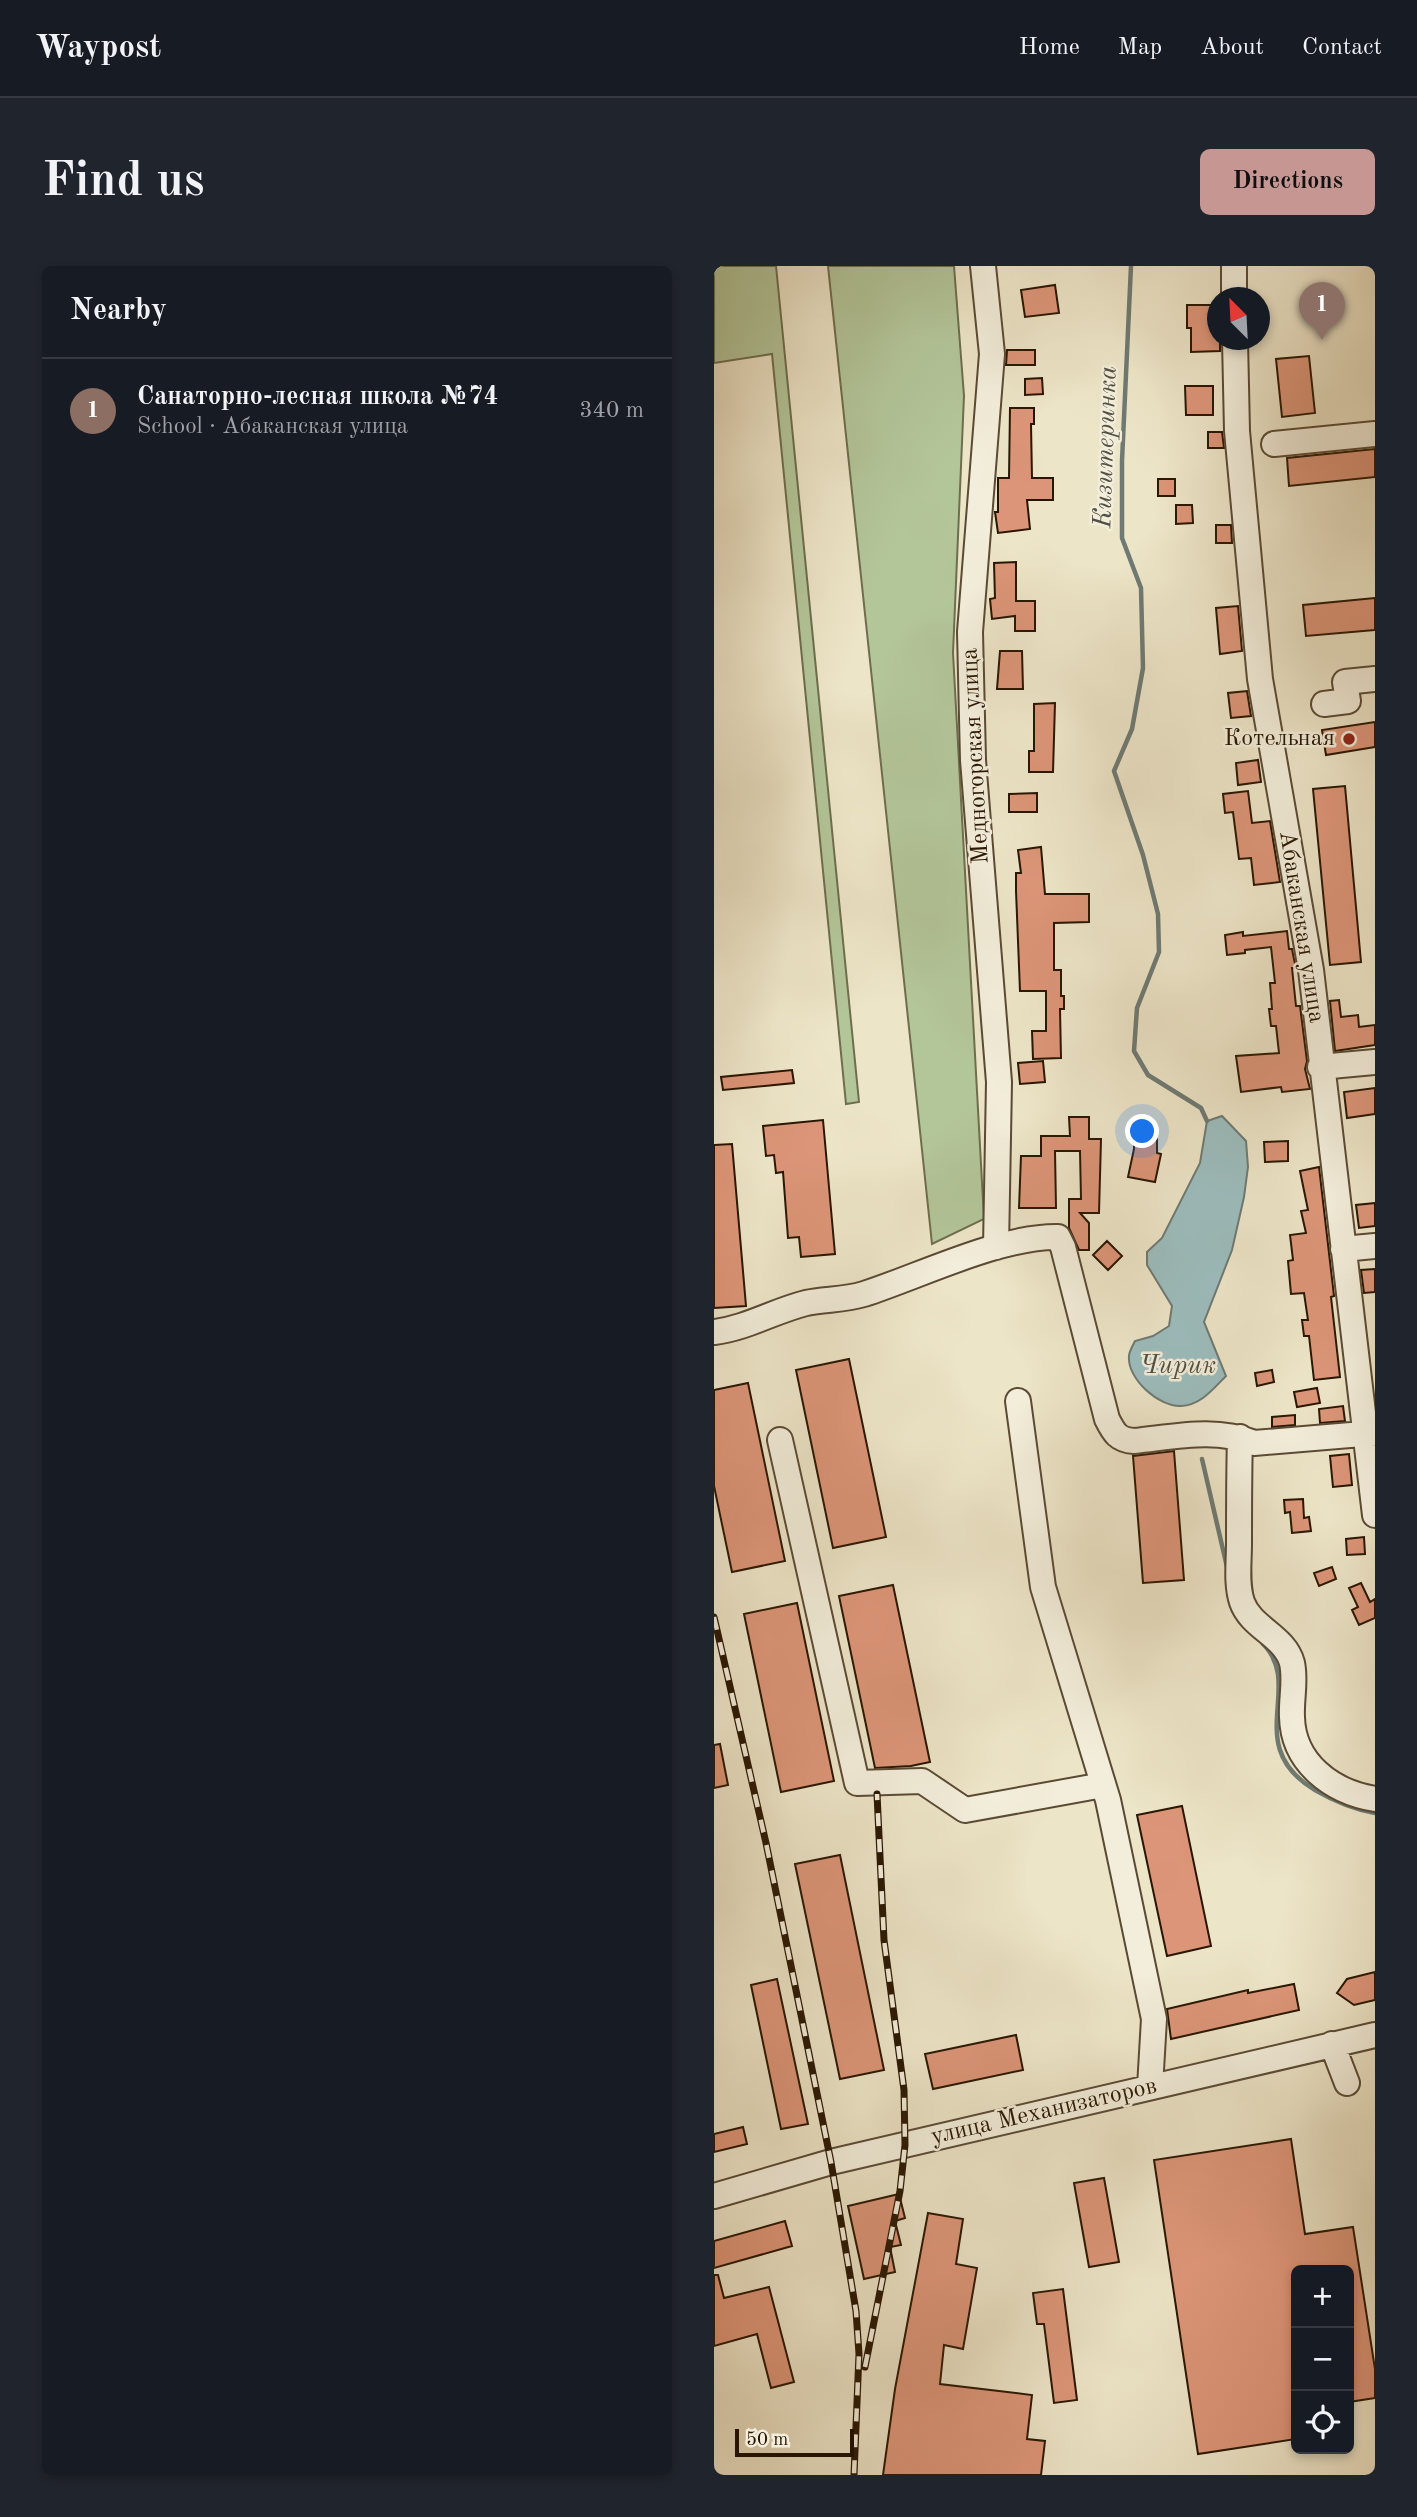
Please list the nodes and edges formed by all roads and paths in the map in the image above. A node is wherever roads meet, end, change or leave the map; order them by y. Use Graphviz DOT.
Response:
graph roads {
  1 [pos="983,266"];
  2 [pos="1234,266"];
  3 [pos="1234,287"];
  4 [pos="1235,350"];
  5 [pos="1375,434"];
  6 [pos="1274,444"];
  7 [pos="1375,679"];
  8 [pos="1324,704"];
  9 [pos="1375,1062"];
  10 [pos="1320,1068"];
  11 [pos="1375,1246"];
  12 [pos="996,1247"];
  13 [pos="1343,1249"];
  14 [pos="714,1332"];
  15 [pos="1018,1401"];
  16 [pos="1369,1433"];
  17 [pos="1240,1437"];
  18 [pos="780,1440"];
  19 [pos="1375,1515"];
  20 [pos="1103,1785"];
  21 [pos="1375,1799"];
  22 [pos="1375,2035"];
  23 [pos="1332,2044"];
  24 [pos="1347,2083"];
  25 [pos="1150,2087"];
  26 [pos="714,2196"];
  1 -- 12 [label="street, Медногорская улица"];
  2 -- 3 [label="street"];
  4 -- 10 [label="street, Абаканская улица"];
  5 -- 6 [label="street"];
  7 -- 8 [label="street"];
  9 -- 10 [label="street"];
  10 -- 13 [label="street, Абаканская улица"];
  11 -- 13 [label="street"];
  12 -- 14 [label="street"];
  12 -- 17 [label="street"];
  13 -- 16 [label="street, Абаканская улица"];
  15 -- 20 [label="street"];
  16 -- 17 [label="street"];
  16 -- 19 [label="street, Абаканская улица"];
  17 -- 21 [label="street"];
  18 -- 20 [label="street"];
  20 -- 25 [label="street"];
  22 -- 23 [label="street, улица Механизаторов"];
  23 -- 24 [label="street"];
  23 -- 25 [label="street, улица Механизаторов"];
  25 -- 26 [label="street, улица Механизаторов"];
}
